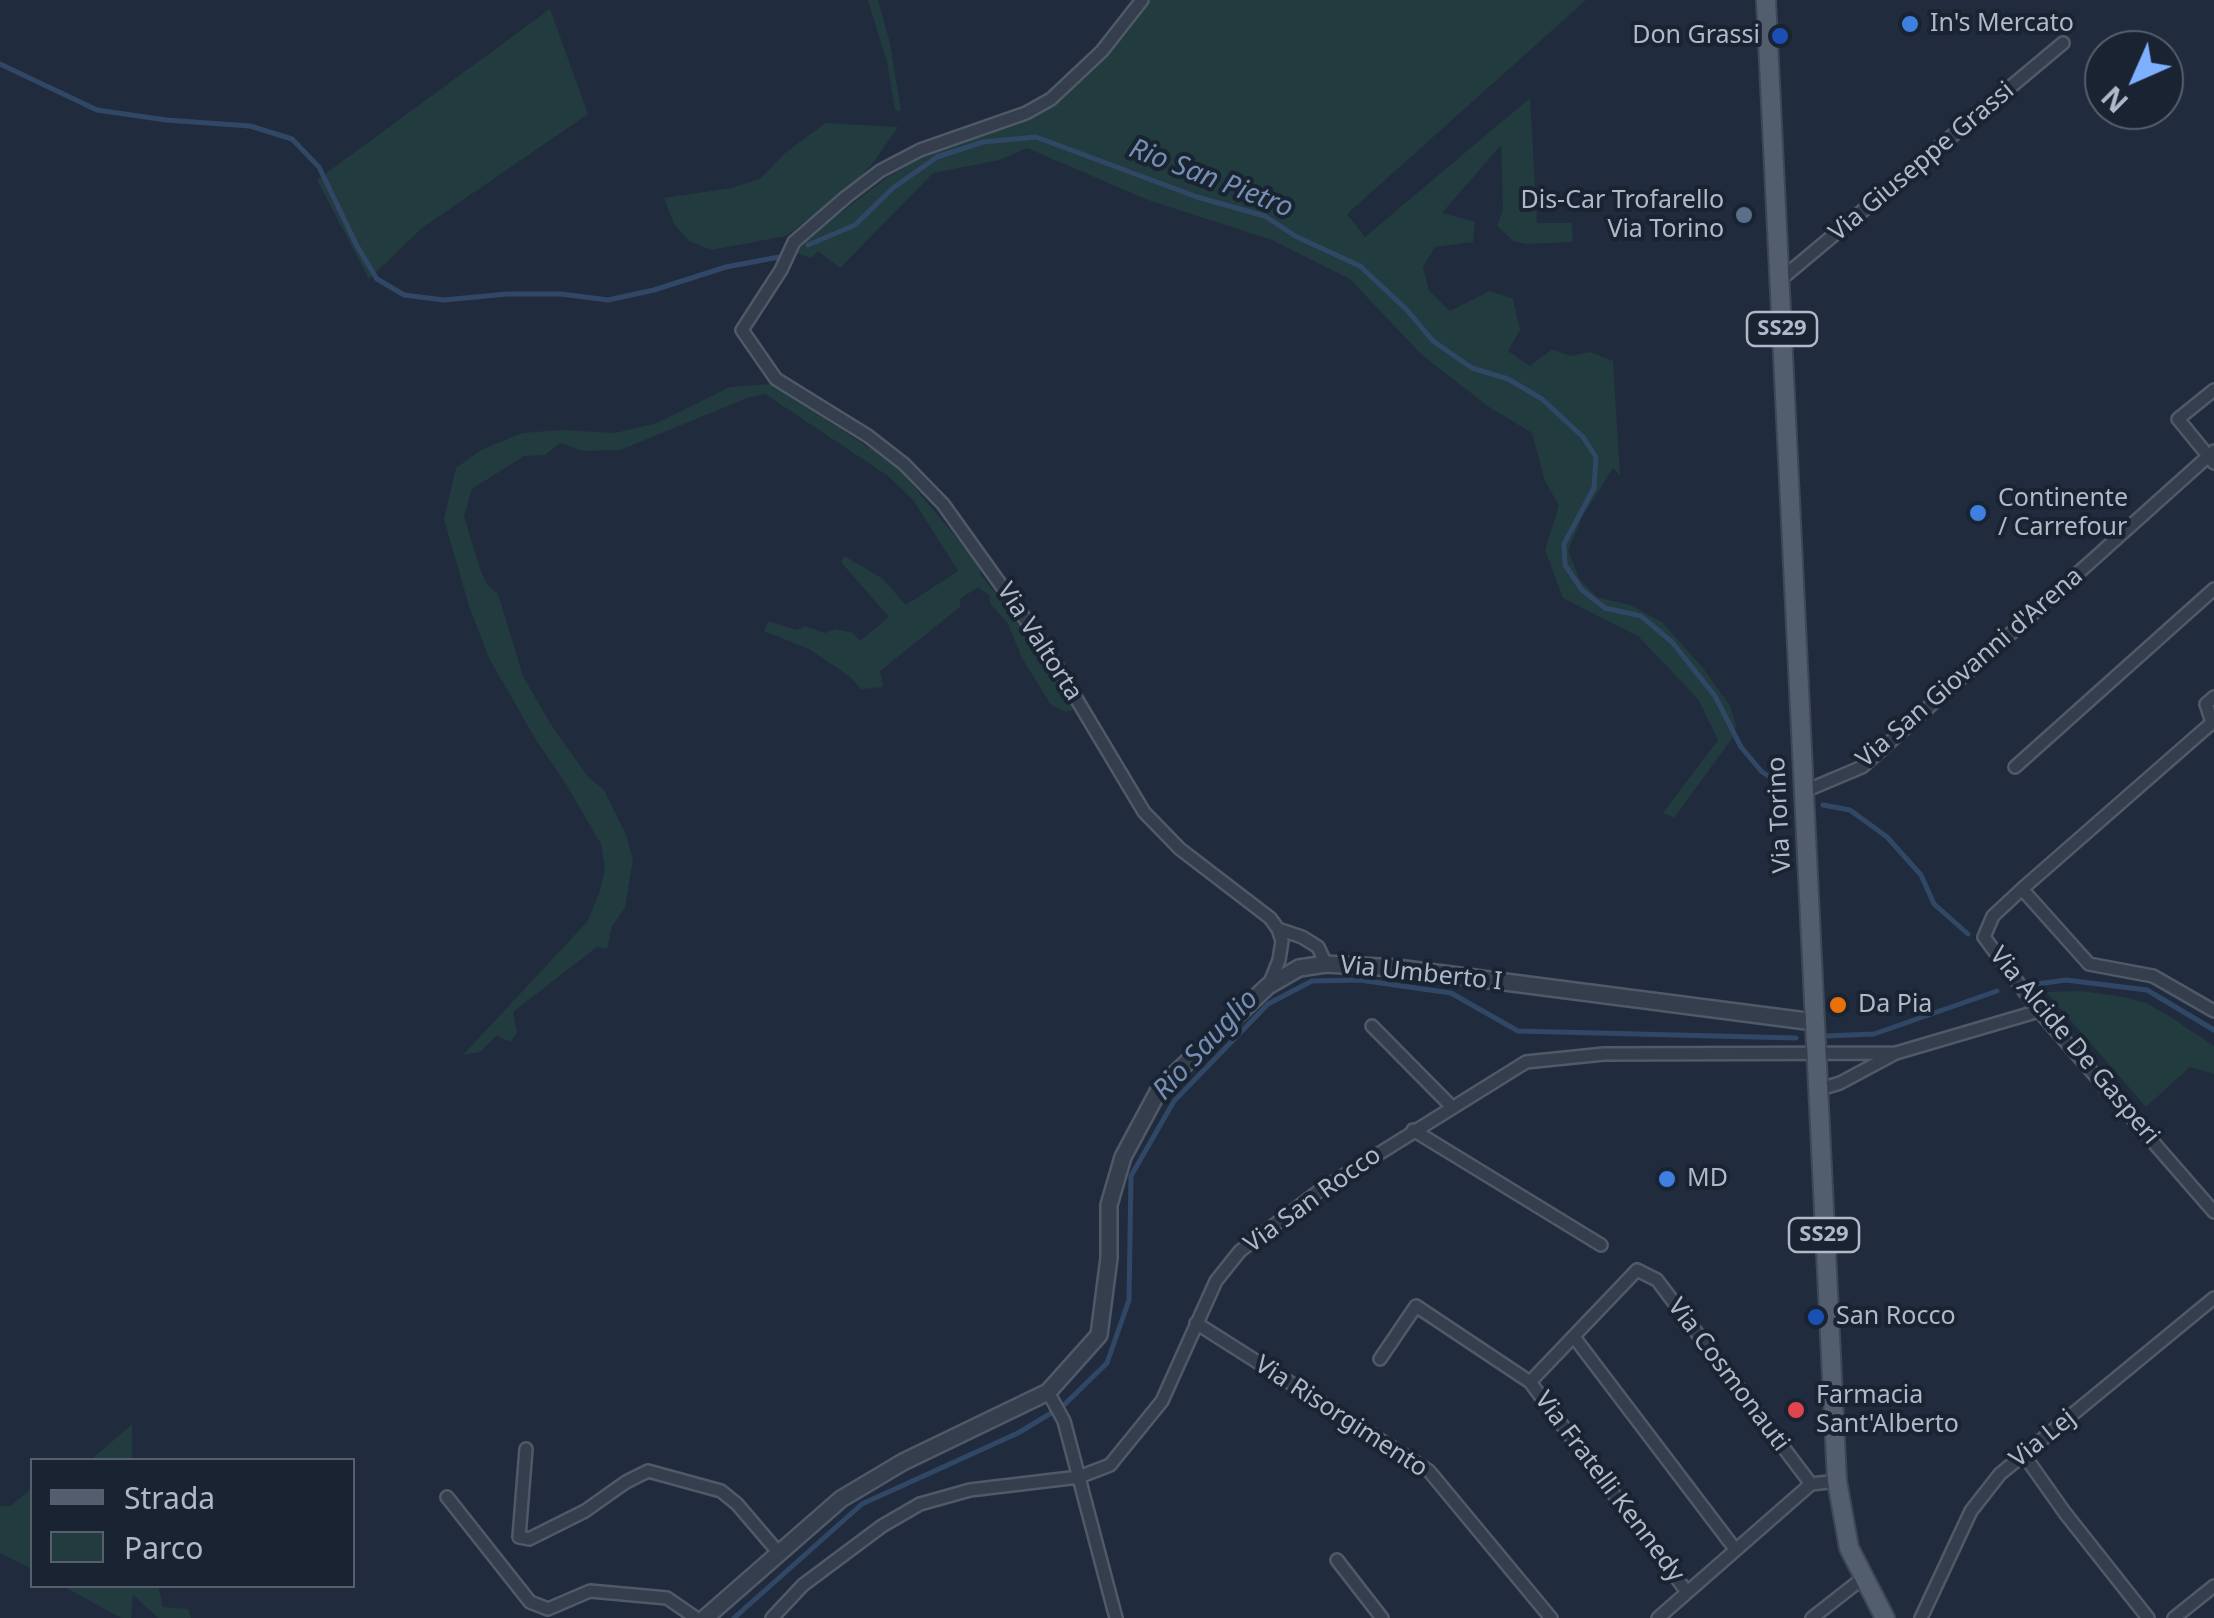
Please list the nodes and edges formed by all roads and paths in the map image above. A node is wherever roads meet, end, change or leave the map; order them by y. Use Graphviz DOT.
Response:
graph roads {
  1 [pos="1142,0"];
  2 [pos="1766,0"];
  3 [pos="2063,43"];
  4 [pos="1780,280"];
  5 [pos="2214,390"];
  6 [pos="2212,457"];
  7 [pos="2214,589"];
  8 [pos="2214,697"];
  9 [pos="2213,722"];
  10 [pos="2015,767"];
  11 [pos="1804,791"];
  12 [pos="2022,889"];
  13 [pos="1278,929"];
  14 [pos="1326,964"];
  15 [pos="1268,986"];
  16 [pos="2040,1011"];
  17 [pos="2214,1011"];
  18 [pos="1814,1022"];
  19 [pos="1372,1026"];
  20 [pos="1816,1053"];
  21 [pos="1896,1053"];
  22 [pos="1817,1090"];
  23 [pos="1452,1107"];
  24 [pos="1414,1130"];
  25 [pos="2214,1212"];
  26 [pos="1601,1244"];
  27 [pos="2214,1298"];
  28 [pos="1196,1323"];
  29 [pos="1574,1337"];
  30 [pos="1380,1359"];
  31 [pos="1530,1382"];
  32 [pos="1051,1396"];
  33 [pos="526,1449"];
  34 [pos="2024,1455"];
  35 [pos="1079,1476"];
  36 [pos="1837,1481"];
  37 [pos="1811,1484"];
  38 [pos="448,1497"];
  39 [pos="1735,1549"];
  40 [pos="778,1552"];
  41 [pos="1337,1560"];
  42 [pos="1862,1578"];
  43 [pos="2209,1590"];
  44 [pos="1688,1592"];
  45 [pos="2214,1606"];
  46 [pos="696,1618"];
  47 [pos="705,1618"];
  48 [pos="772,1618"];
  49 [pos="1116,1618"];
  50 [pos="1382,1618"];
  51 [pos="1551,1618"];
  52 [pos="1658,1618"];
  53 [pos="1812,1618"];
  54 [pos="1886,1618"];
  55 [pos="1921,1618"];
  56 [pos="2148,1618"];
  57 [pos="2174,1618"];
  1 -- 13 [label="street, Via Valtorta"];
  2 -- 4 [label="main road, Via Torino / SS29"];
  3 -- 4 [label="street, Via Giuseppe Grassi"];
  4 -- 11 [label="main road, Via Torino / SS29"];
  5 -- 6 [label="street"];
  6 -- 11 [label="street, Via San Giovanni d'Arena"];
  7 -- 10 [label="street"];
  8 -- 9 [label="street, Via Alcide De Gasperi"];
  9 -- 12 [label="street, Via Alcide De Gasperi"];
  11 -- 18 [label="main road, Via Torino / SS29"];
  12 -- 16 [label="street, Via Alcide De Gasperi"];
  12 -- 17 [label="street"];
  13 -- 14 [label="street, Via Valtorta"];
  13 -- 15 [label="street"];
  14 -- 15 [label="street, Via Umberto I"];
  14 -- 18 [label="street, Via Umberto I"];
  15 -- 32 [label="street, Via Umberto I"];
  16 -- 21 [label="street"];
  16 -- 25 [label="street, Via Alcide De Gasperi"];
  18 -- 20 [label="main road, Via Torino / SS29"];
  19 -- 23 [label="street"];
  20 -- 21 [label="street, Via San Rocco"];
  20 -- 22 [label="main road, Via Torino / SS29"];
  20 -- 23 [label="street, Via San Rocco"];
  21 -- 22 [label="street"];
  22 -- 36 [label="main road, Via Torino / SS29"];
  23 -- 24 [label="street, Via San Rocco"];
  24 -- 26 [label="street"];
  24 -- 28 [label="street, Via San Rocco"];
  27 -- 34 [label="street, Via Lej"];
  28 -- 35 [label="street, Via San Rocco"];
  28 -- 51 [label="street, Via Risorgimento"];
  29 -- 31 [label="street, Via Cosmonauti"];
  29 -- 37 [label="street, Via Cosmonauti"];
  29 -- 39 [label="street"];
  30 -- 31 [label="street"];
  31 -- 44 [label="street, Via Fratelli Kennedy"];
  32 -- 35 [label="street"];
  32 -- 40 [label="street, Via Umberto I"];
  33 -- 40 [label="street"];
  34 -- 55 [label="street, Via Lej"];
  34 -- 56 [label="street"];
  35 -- 48 [label="street, Via San Rocco"];
  35 -- 49 [label="street"];
  36 -- 37 [label="street"];
  36 -- 42 [label="main road, Via Torino / SS29"];
  37 -- 39 [label="street"];
  38 -- 46 [label="street"];
  39 -- 44 [label="street"];
  40 -- 47 [label="street, Via Umberto I"];
  41 -- 50 [label="street"];
  42 -- 53 [label="street"];
  42 -- 54 [label="main road, Via Torino / SS29"];
  43 -- 45 [label="street"];
  43 -- 57 [label="street"];
  44 -- 52 [label="street"];
}
